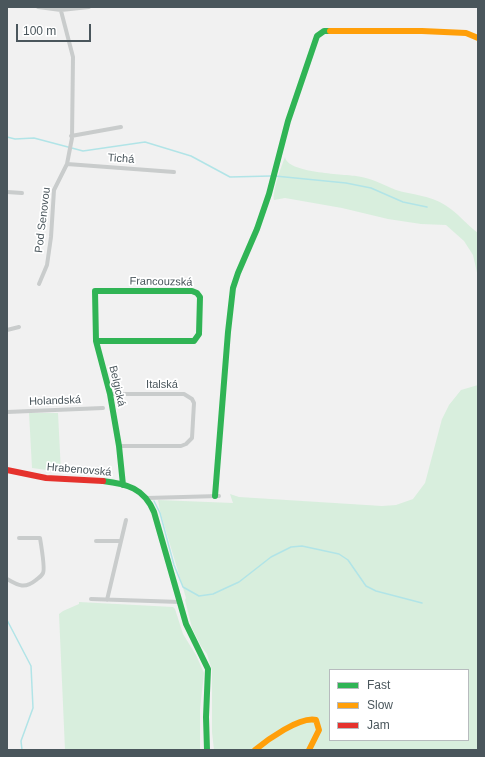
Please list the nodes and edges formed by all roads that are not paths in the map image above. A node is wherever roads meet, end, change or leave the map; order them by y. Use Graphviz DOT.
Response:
graph roads {
  1 [pos="38,7"];
  2 [pos="89,7"];
  3 [pos="60,8"];
  4 [pos="478,38"];
  5 [pos="121,127"];
  6 [pos="71,136"];
  7 [pos="67,164"];
  8 [pos="174,172"];
  9 [pos="7,192"];
  10 [pos="22,193"];
  11 [pos="38,284"];
  12 [pos="95,291"];
  13 [pos="19,327"];
  14 [pos="7,330"];
  15 [pos="96,341"];
  16 [pos="110,394"];
  17 [pos="103,408"];
  18 [pos="7,412"];
  19 [pos="119,446"];
  20 [pos="7,470"];
  21 [pos="122,485"];
  22 [pos="217,496"];
  23 [pos="146,498"];
  24 [pos="126,520"];
  25 [pos="19,538"];
  26 [pos="96,541"];
  27 [pos="121,541"];
  28 [pos="7,580"];
  29 [pos="91,599"];
  30 [pos="107,600"];
  31 [pos="180,602"];
  32 [pos="207,750"];
  33 [pos="255,750"];
  34 [pos="309,750"];
  1 -- 3 [label="street"];
  2 -- 3 [label="street"];
  3 -- 6 [label="street, Pod Senovou"];
  4 -- 22 [label="street"];
  5 -- 6 [label="street"];
  6 -- 7 [label="street, Pod Senovou"];
  7 -- 8 [label="street, Tichá"];
  7 -- 11 [label="street, Pod Senovou"];
  9 -- 10 [label="street"];
  12 -- 15 [label="street, Belgická"];
  12 -- 15 [label="street, Francouzská"];
  13 -- 14 [label="street"];
  15 -- 16 [label="street, Belgická"];
  16 -- 19 [label="street, Belgická"];
  16 -- 19 [label="street, Italská"];
  17 -- 18 [label="street, Holandská"];
  19 -- 21 [label="street, Belgická"];
  20 -- 21 [label="street, Hrabenovská"];
  21 -- 23 [label="street, Hrabenovská"];
  22 -- 23 [label="street"];
  23 -- 31 [label="street"];
  24 -- 27 [label="street"];
  25 -- 28 [label="street"];
  26 -- 27 [label="street"];
  27 -- 30 [label="street"];
  29 -- 30 [label="street"];
  30 -- 31 [label="street"];
  31 -- 32 [label="street"];
  33 -- 34 [label="street"];
}
